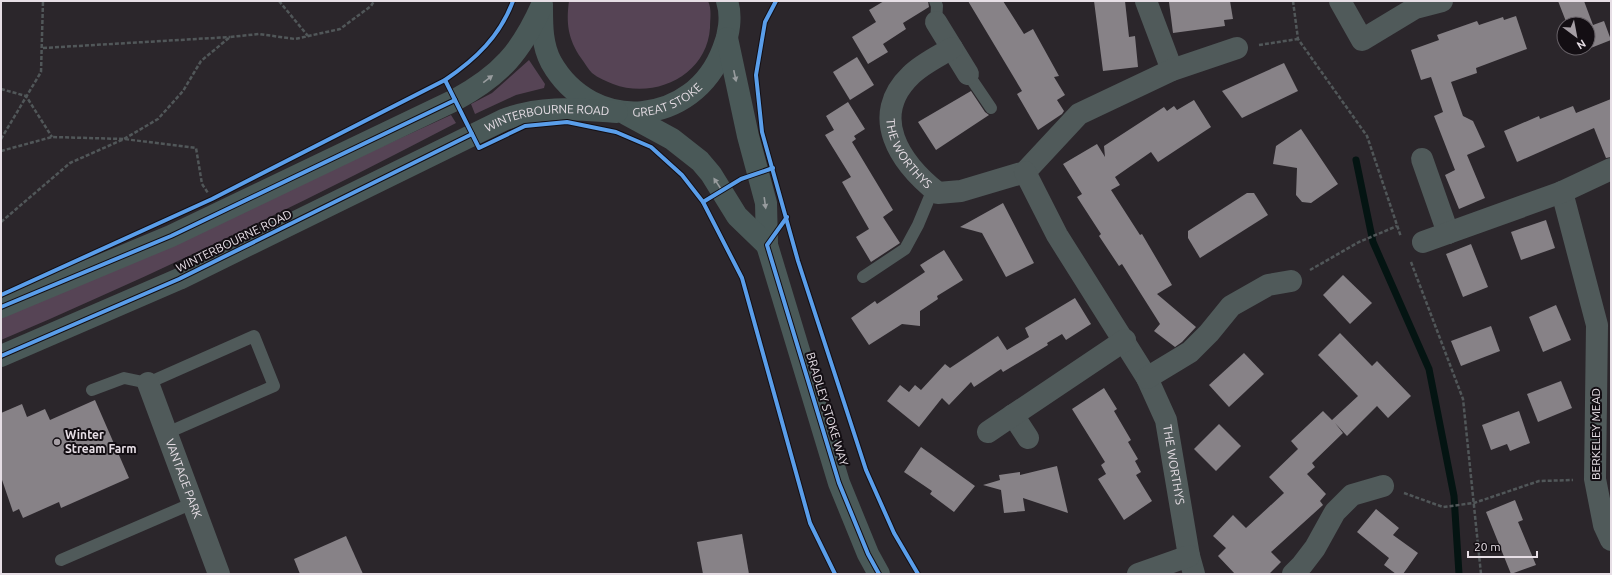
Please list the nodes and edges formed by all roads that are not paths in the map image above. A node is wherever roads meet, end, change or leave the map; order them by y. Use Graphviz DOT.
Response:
graph roads {
  1 [pos="727,1"];
  2 [pos="739,1"];
  3 [pos="1146,1"];
  4 [pos="1340,1"];
  5 [pos="1442,1"];
  6 [pos="542,3"];
  7 [pos="935,11"];
  8 [pos="728,34"];
  9 [pos="952,48"];
  10 [pos="1237,48"];
  11 [pos="1172,70"];
  12 [pos="968,74"];
  13 [pos="991,108"];
  14 [pos="620,112"];
  15 [pos="1422,159"];
  16 [pos="1611,169"];
  17 [pos="1025,172"];
  18 [pos="933,189"];
  19 [pos="1562,192"];
  20 [pos="1448,233"];
  21 [pos="767,246"];
  22 [pos="1411,246"];
  23 [pos="863,277"];
  24 [pos="1291,281"];
  25 [pos="1,306"];
  26 [pos="1604,324"];
  27 [pos="1125,340"];
  28 [pos="1,356"];
  29 [pos="1148,378"];
  30 [pos="148,382"];
  31 [pos="92,390"];
  32 [pos="1013,415"];
  33 [pos="988,432"];
  34 [pos="167,433"];
  35 [pos="1028,438"];
  36 [pos="1383,486"];
  37 [pos="193,503"];
  38 [pos="1611,540"];
  39 [pos="61,560"];
  40 [pos="1192,565"];
  41 [pos="219,574"];
  42 [pos="879,574"];
  43 [pos="1138,574"];
  44 [pos="1293,574"];
  1 -- 8 [label="main road, GREAT STOKE"];
  2 -- 8 [label="main road"];
  3 -- 11 [label="street"];
  4 -- 5 [label="street"];
  6 -- 14 [label="main road, GREAT STOKE"];
  25 -- 6 [label="main road, one-way"];
  7 -- 9 [label="street"];
  8 -- 14 [label="main road, GREAT STOKE"];
  8 -- 21 [label="main road, BRADLEY STOKE WAY, one-way"];
  9 -- 12 [label="street"];
  9 -- 18 [label="street, THE WORTHYS"];
  10 -- 11 [label="street"];
  11 -- 17 [label="street"];
  12 -- 13 [label="lane"];
  21 -- 14 [label="main road, BRADLEY STOKE WAY, one-way"];
  14 -- 28 [label="main road, WINTERBOURNE ROAD"];
  15 -- 20 [label="street"];
  16 -- 19 [label="street"];
  17 -- 18 [label="street, THE WORTHYS"];
  17 -- 27 [label="street, THE WORTHYS"];
  18 -- 23 [label="lane"];
  19 -- 20 [label="street"];
  19 -- 26 [label="street, BERKELEY MEAD"];
  20 -- 22 [label="street"];
  21 -- 42 [label="main road, BRADLEY STOKE WAY"];
  24 -- 29 [label="street"];
  26 -- 38 [label="street, BERKELEY MEAD"];
  27 -- 29 [label="street, THE WORTHYS"];
  27 -- 32 [label="street"];
  29 -- 40 [label="street, THE WORTHYS"];
  30 -- 31 [label="lane"];
  30 -- 34 [label="street, VANTAGE PARK"];
  30 -- 34 [label="lane"];
  32 -- 33 [label="street"];
  32 -- 35 [label="street"];
  34 -- 37 [label="street, VANTAGE PARK"];
  36 -- 44 [label="street"];
  37 -- 39 [label="lane"];
  37 -- 41 [label="street, VANTAGE PARK"];
  40 -- 43 [label="street, THE WORTHYS"];
}
